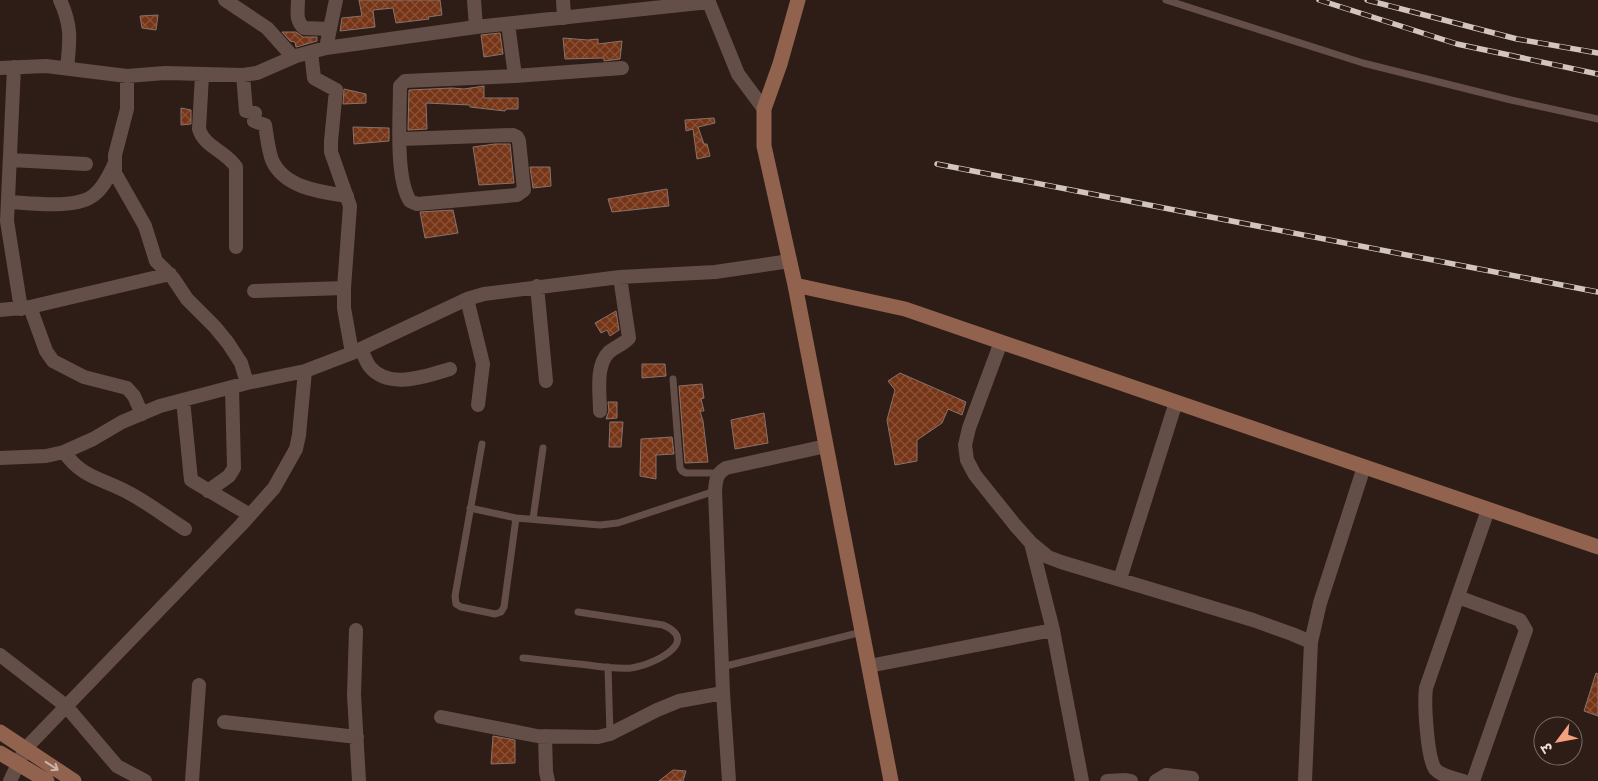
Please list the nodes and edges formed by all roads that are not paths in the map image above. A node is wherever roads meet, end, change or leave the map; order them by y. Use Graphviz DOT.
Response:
graph roads {
  1 [pos="60,0"];
  2 [pos="225,0"];
  3 [pos="298,0"];
  4 [pos="336,0"];
  5 [pos="474,0"];
  6 [pos="564,0"];
  7 [pos="798,0"];
  8 [pos="1166,0"];
  9 [pos="710,1"];
  10 [pos="679,3"];
  11 [pos="564,18"];
  12 [pos="508,24"];
  13 [pos="476,27"];
  14 [pos="330,29"];
  15 [pos="326,48"];
  16 [pos="311,52"];
  17 [pos="293,57"];
  18 [pos="7,68"];
  19 [pos="67,68"];
  20 [pos="622,68"];
  21 [pos="202,75"];
  22 [pos="127,76"];
  23 [pos="243,76"];
  24 [pos="515,76"];
  25 [pos="764,109"];
  26 [pos="1598,118"];
  27 [pos="401,139"];
  28 [pos="10,160"];
  29 [pos="86,164"];
  30 [pos="114,165"];
  31 [pos="347,196"];
  32 [pos="8,202"];
  33 [pos="4,220"];
  34 [pos="236,247"];
  35 [pos="790,261"];
  36 [pos="170,274"];
  37 [pos="620,277"];
  38 [pos="795,285"];
  39 [pos="537,286"];
  40 [pos="344,288"];
  41 [pos="254,291"];
  42 [pos="467,299"];
  43 [pos="26,308"];
  44 [pos="0,310"];
  45 [pos="1001,342"];
  46 [pos="356,351"];
  47 [pos="450,369"];
  48 [pos="304,371"];
  49 [pos="674,379"];
  50 [pos="546,381"];
  51 [pos="248,383"];
  52 [pos="232,387"];
  53 [pos="183,400"];
  54 [pos="1176,402"];
  55 [pos="478,405"];
  56 [pos="600,411"];
  57 [pos="142,414"];
  58 [pos="482,444"];
  59 [pos="826,446"];
  60 [pos="544,448"];
  61 [pos="64,452"];
  62 [pos="0,458"];
  63 [pos="1364,467"];
  64 [pos="719,473"];
  65 [pos="208,491"];
  66 [pos="715,491"];
  67 [pos="470,508"];
  68 [pos="1488,510"];
  69 [pos="250,515"];
  70 [pos="516,518"];
  71 [pos="532,520"];
  72 [pos="185,529"];
  73 [pos="1031,542"];
  74 [pos="1598,547"];
  75 [pos="1120,579"];
  76 [pos="1458,597"];
  77 [pos="578,612"];
  78 [pos="356,630"];
  79 [pos="1053,630"];
  80 [pos="862,632"];
  81 [pos="1311,642"];
  82 [pos="0,655"];
  83 [pos="523,658"];
  84 [pos="869,666"];
  85 [pos="722,667"];
  86 [pos="608,668"];
  87 [pos="200,685"];
  88 [pos="723,693"];
  89 [pos="66,706"];
  90 [pos="441,716"];
  91 [pos="224,722"];
  92 [pos="0,732"];
  93 [pos="610,734"];
  94 [pos="545,736"];
  95 [pos="357,737"];
  96 [pos="25,749"];
  97 [pos="0,753"];
  98 [pos="18,763"];
  99 [pos="1172,778"];
  100 [pos="1192,778"];
  101 [pos="10,781"];
  102 [pos="46,781"];
  103 [pos="74,781"];
  104 [pos="145,781"];
  105 [pos="192,781"];
  106 [pos="359,781"];
  107 [pos="548,781"];
  108 [pos="729,781"];
  109 [pos="891,781"];
  110 [pos="1082,781"];
  111 [pos="1107,781"];
  112 [pos="1131,781"];
  113 [pos="1156,781"];
  114 [pos="1306,781"];
  115 [pos="1463,781"];
  116 [pos="1473,781"];
  1 -- 19 [label="street"];
  2 -- 17 [label="street"];
  3 -- 14 [label="street"];
  4 -- 14 [label="street"];
  5 -- 13 [label="street"];
  6 -- 11 [label="street"];
  7 -- 25 [label="street"];
  8 -- 26 [label="lane"];
  9 -- 10 [label="street"];
  9 -- 25 [label="street"];
  10 -- 11 [label="street"];
  11 -- 12 [label="street"];
  12 -- 13 [label="street"];
  12 -- 24 [label="street"];
  13 -- 15 [label="street"];
  14 -- 15 [label="street"];
  15 -- 16 [label="street"];
  16 -- 17 [label="street"];
  16 -- 31 [label="street"];
  17 -- 23 [label="street"];
  18 -- 19 [label="street"];
  18 -- 28 [label="street"];
  19 -- 22 [label="street"];
  20 -- 24 [label="street"];
  21 -- 22 [label="street"];
  21 -- 23 [label="street"];
  21 -- 34 [label="street"];
  22 -- 30 [label="street"];
  23 -- 31 [label="street"];
  24 -- 27 [label="street"];
  25 -- 35 [label="street"];
  27 -- 27 [label="street"];
  28 -- 29 [label="street"];
  28 -- 32 [label="street"];
  30 -- 32 [label="street"];
  30 -- 36 [label="street"];
  31 -- 40 [label="street"];
  32 -- 33 [label="street"];
  33 -- 43 [label="street"];
  35 -- 37 [label="street"];
  35 -- 38 [label="street"];
  36 -- 43 [label="street"];
  36 -- 51 [label="street"];
  37 -- 39 [label="street"];
  37 -- 56 [label="street"];
  38 -- 45 [label="street"];
  38 -- 59 [label="street"];
  39 -- 42 [label="street"];
  39 -- 50 [label="street"];
  40 -- 41 [label="street"];
  40 -- 46 [label="street"];
  42 -- 46 [label="street"];
  42 -- 55 [label="street"];
  43 -- 44 [label="street"];
  43 -- 57 [label="street"];
  45 -- 54 [label="street"];
  45 -- 73 [label="street"];
  46 -- 47 [label="street"];
  46 -- 48 [label="street"];
  48 -- 51 [label="street"];
  48 -- 69 [label="street"];
  49 -- 64 [label="lane"];
  51 -- 52 [label="street"];
  52 -- 53 [label="street"];
  52 -- 65 [label="street"];
  53 -- 57 [label="street"];
  53 -- 65 [label="street"];
  54 -- 63 [label="street"];
  54 -- 75 [label="street"];
  57 -- 61 [label="street"];
  58 -- 67 [label="lane"];
  59 -- 64 [label="street"];
  59 -- 80 [label="street"];
  60 -- 71 [label="lane"];
  61 -- 62 [label="street"];
  61 -- 72 [label="street"];
  63 -- 68 [label="street"];
  63 -- 81 [label="street"];
  64 -- 66 [label="street"];
  65 -- 69 [label="street"];
  66 -- 71 [label="lane"];
  66 -- 85 [label="street"];
  67 -- 70 [label="lane"];
  67 -- 70 [label="lane"];
  68 -- 74 [label="street"];
  68 -- 76 [label="street"];
  69 -- 89 [label="street"];
  70 -- 71 [label="lane"];
  73 -- 75 [label="street"];
  73 -- 79 [label="street"];
  75 -- 81 [label="street"];
  76 -- 115 [label="street"];
  76 -- 116 [label="street"];
  77 -- 86 [label="lane"];
  78 -- 95 [label="street"];
  79 -- 84 [label="street"];
  79 -- 110 [label="street"];
  80 -- 84 [label="street"];
  80 -- 85 [label="lane"];
  81 -- 114 [label="street"];
  82 -- 89 [label="street"];
  83 -- 86 [label="lane"];
  84 -- 109 [label="street"];
  85 -- 88 [label="street"];
  86 -- 93 [label="lane"];
  87 -- 105 [label="street"];
  88 -- 93 [label="street"];
  88 -- 108 [label="street"];
  89 -- 96 [label="street"];
  89 -- 104 [label="street"];
  90 -- 94 [label="street"];
  91 -- 95 [label="street"];
  92 -- 96 [label="street"];
  93 -- 94 [label="street"];
  94 -- 107 [label="street"];
  95 -- 106 [label="street"];
  96 -- 98 [label="street"];
  96 -- 103 [label="street, one-way"];
  97 -- 98 [label="street"];
  98 -- 101 [label="street"];
  98 -- 102 [label="street"];
  99 -- 100 [label="street"];
  99 -- 113 [label="street"];
  111 -- 112 [label="street"];
}
